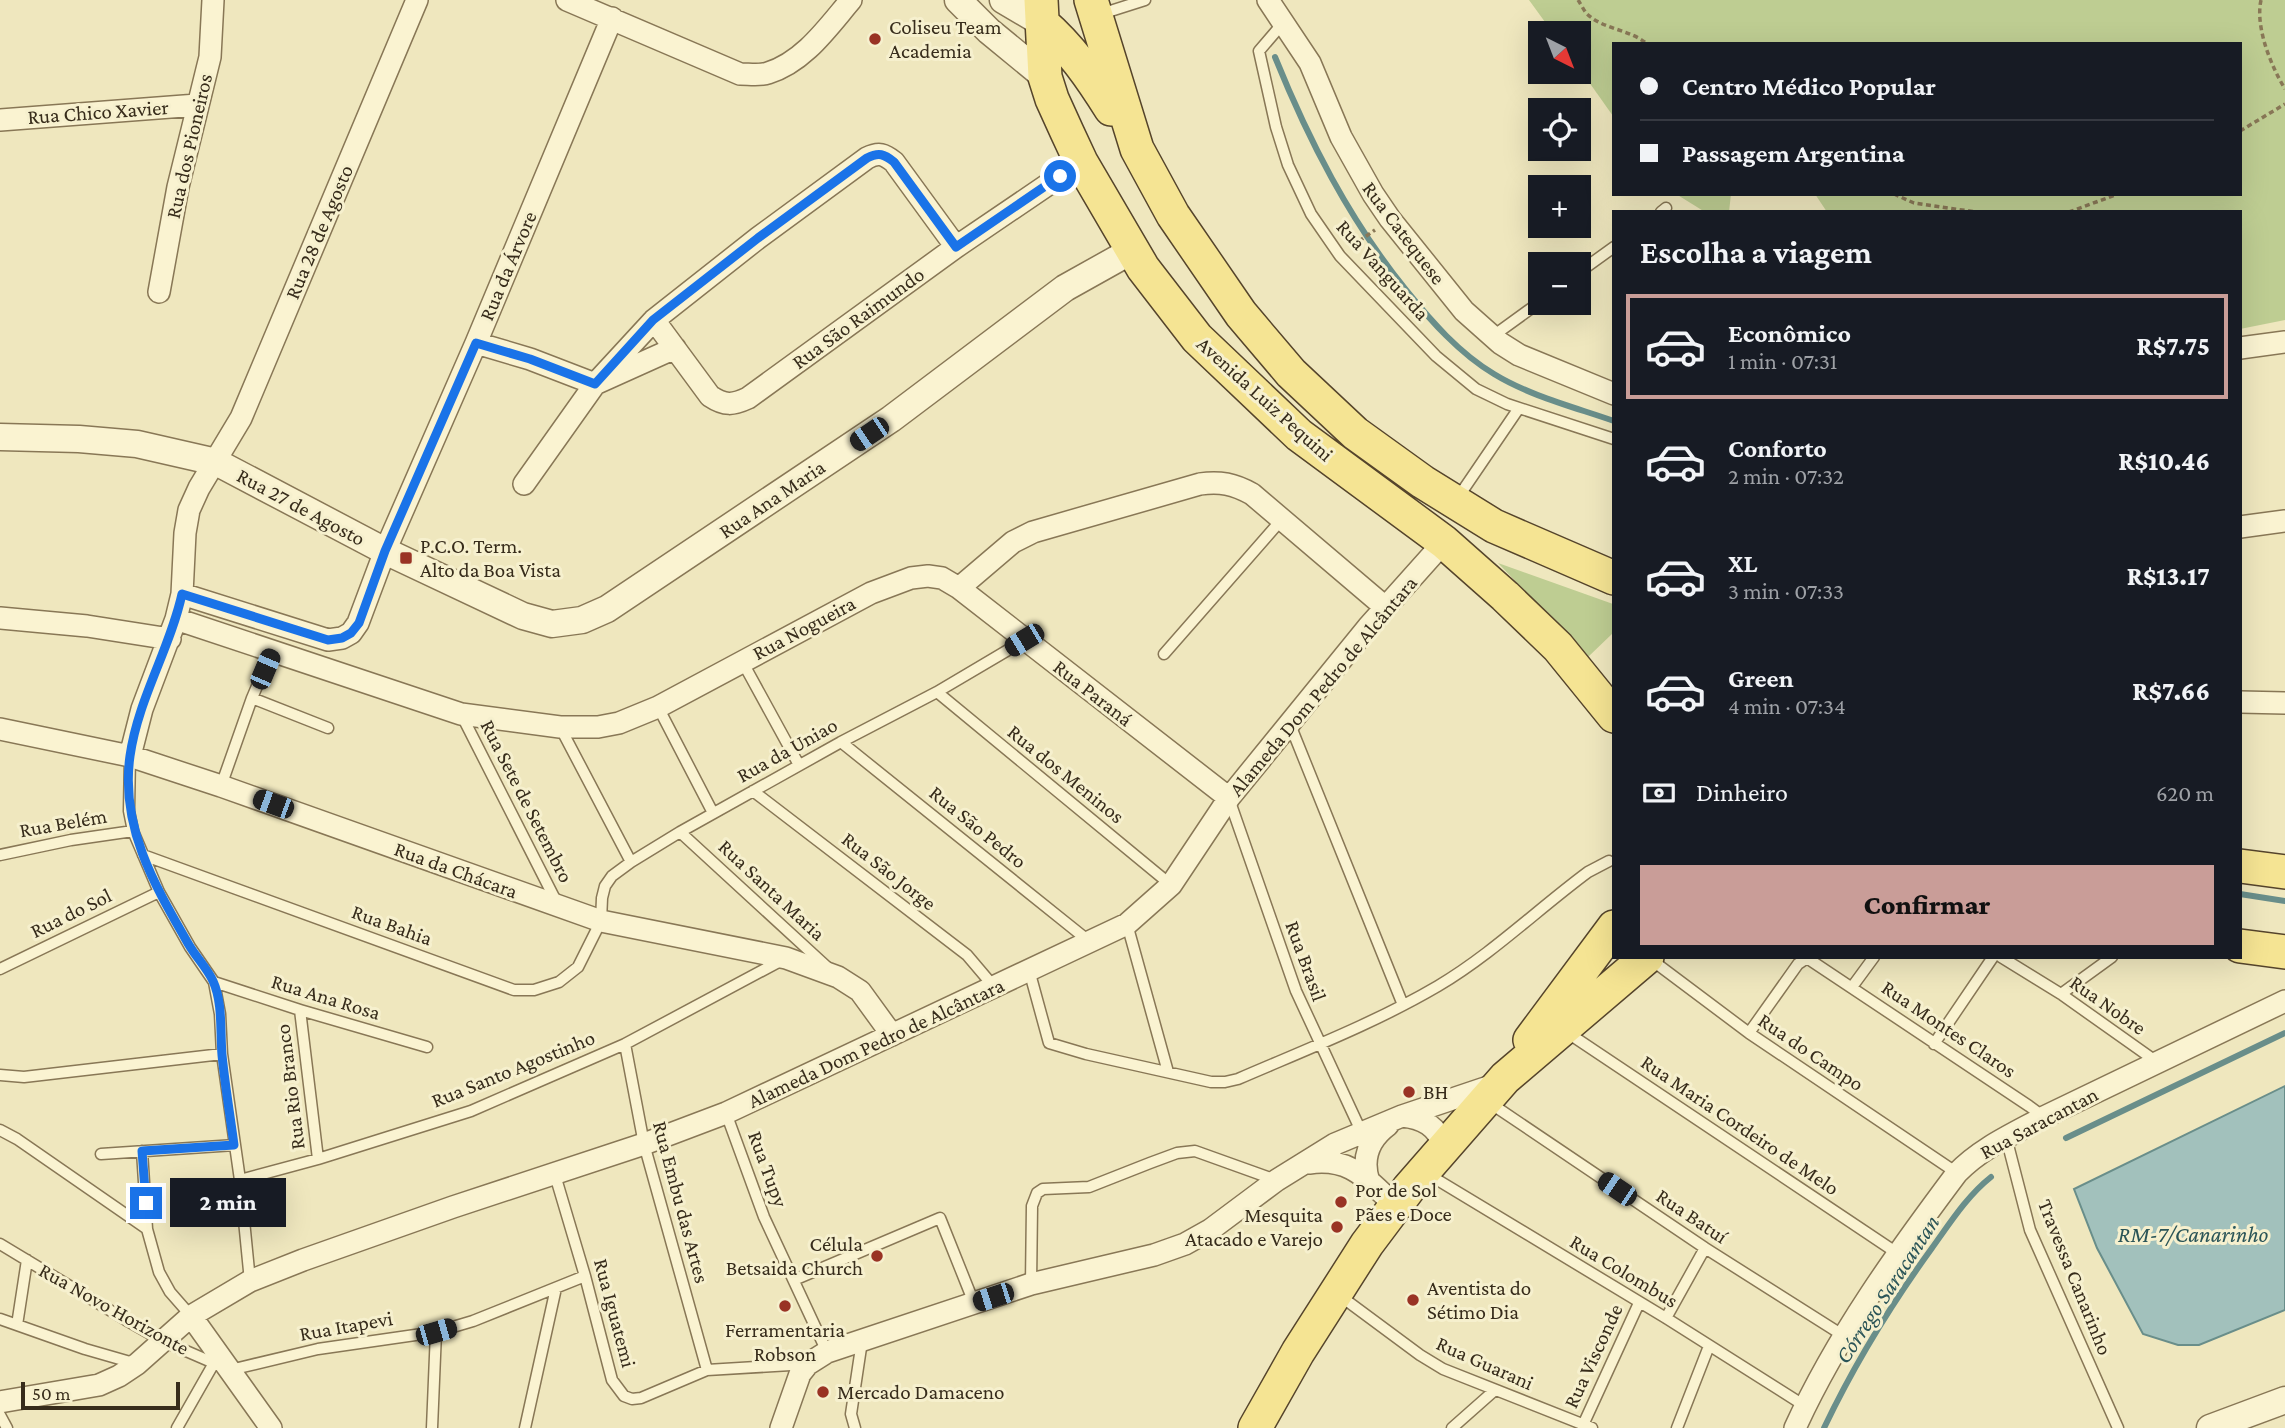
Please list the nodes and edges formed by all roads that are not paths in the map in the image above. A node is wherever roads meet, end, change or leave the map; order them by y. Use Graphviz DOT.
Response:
graph roads {
  1 [pos="213,0"];
  2 [pos="417,0"];
  3 [pos="567,0"];
  4 [pos="851,0"];
  5 [pos="958,0"];
  6 [pos="1003,0"];
  7 [pos="1145,0"];
  8 [pos="1268,0"];
  9 [pos="1093,8"];
  10 [pos="1042,12"];
  11 [pos="612,18"];
  12 [pos="1283,23"];
  13 [pos="1045,77"];
  14 [pos="197,105"];
  15 [pos="0,120"];
  16 [pos="1138,149"];
  17 [pos="1081,162"];
  18 [pos="956,247"];
  19 [pos="1612,248"];
  20 [pos="1133,250"];
  21 [pos="1591,264"];
  22 [pos="159,292"];
  23 [pos="1528,311"];
  24 [pos="653,320"];
  25 [pos="1493,336"];
  26 [pos="2285,342"];
  27 [pos="476,343"];
  28 [pos="675,348"];
  29 [pos="2242,348"];
  30 [pos="595,384"];
  31 [pos="1612,393"];
  32 [pos="1519,408"];
  33 [pos="0,437"];
  34 [pos="1612,438"];
  35 [pos="216,462"];
  36 [pos="524,484"];
  37 [pos="1455,502"];
  38 [pos="1283,518"];
  39 [pos="2285,521"];
  40 [pos="2242,527"];
  41 [pos="1444,542"];
  42 [pos="385,551"];
  43 [pos="1612,577"];
  44 [pos="959,588"];
  45 [pos="182,594"];
  46 [pos="1385,607"];
  47 [pos="0,618"];
  48 [pos="173,629"];
  49 [pos="1024,640"];
  50 [pos="272,651"];
  51 [pos="1164,654"];
  52 [pos="742,660"];
  53 [pos="1612,672"];
  54 [pos="937,692"];
  55 [pos="252,698"];
  56 [pos="2242,702"];
  57 [pos="2285,703"];
  58 [pos="658,707"];
  59 [pos="1608,709"];
  60 [pos="461,714"];
  61 [pos="1289,722"];
  62 [pos="560,727"];
  63 [pos="328,728"];
  64 [pos="0,729"];
  65 [pos="841,742"];
  66 [pos="130,757"];
  67 [pos="799,765"];
  68 [pos="221,786"];
  69 [pos="753,791"];
  70 [pos="1229,798"];
  71 [pos="713,813"];
  72 [pos="133,831"];
  73 [pos="680,832"];
  74 [pos="1,853"];
  75 [pos="143,855"];
  76 [pos="1609,861"];
  77 [pos="631,862"];
  78 [pos="2242,866"];
  79 [pos="2285,872"];
  80 [pos="1171,885"];
  81 [pos="159,892"];
  82 [pos="558,906"];
  83 [pos="601,920"];
  84 [pos="1127,924"];
  85 [pos="1612,929"];
  86 [pos="1091,943"];
  87 [pos="2242,947"];
  88 [pos="2285,952"];
  89 [pos="786,958"];
  90 [pos="1646,959"];
  91 [pos="1651,959"];
  92 [pos="1873,959"];
  93 [pos="1992,959"];
  94 [pos="2004,959"];
  95 [pos="2109,959"];
  96 [pos="0,969"];
  97 [pos="1029,970"];
  98 [pos="838,977"];
  99 [pos="214,982"];
  100 [pos="1852,987"];
  101 [pos="995,988"];
  102 [pos="2061,994"];
  103 [pos="2285,1001"];
  104 [pos="1403,1005"];
  105 [pos="300,1010"];
  106 [pos="1561,1029"];
  107 [pos="1749,1033"];
  108 [pos="892,1035"];
  109 [pos="1321,1043"];
  110 [pos="625,1044"];
  111 [pos="1934,1044"];
  112 [pos="427,1047"];
  113 [pos="222,1054"];
  114 [pos="2157,1062"];
  115 [pos="1168,1072"];
  116 [pos="0,1075"];
  117 [pos="1497,1087"];
  118 [pos="726,1113"];
  119 [pos="1402,1116"];
  120 [pos="2043,1117"];
  121 [pos="0,1130"];
  122 [pos="1361,1131"];
  123 [pos="2006,1137"];
  124 [pos="644,1144"];
  125 [pos="234,1145"];
  126 [pos="142,1151"];
  127 [pos="101,1154"];
  128 [pos="318,1159"];
  129 [pos="1434,1159"];
  130 [pos="1307,1163"];
  131 [pos="1957,1173"];
  132 [pos="555,1175"];
  133 [pos="240,1180"];
  134 [pos="1277,1181"];
  135 [pos="1369,1182"];
  136 [pos="1395,1205"];
  137 [pos="147,1230"];
  138 [pos="0,1244"];
  139 [pos="1705,1248"];
  140 [pos="1897,1253"];
  141 [pos="27,1260"];
  142 [pos="585,1276"];
  143 [pos="794,1280"];
  144 [pos="250,1281"];
  145 [pos="1031,1284"];
  146 [pos="556,1288"];
  147 [pos="1336,1293"];
  148 [pos="974,1303"];
  149 [pos="1639,1303"];
  150 [pos="191,1316"];
  151 [pos="1666,1318"];
  152 [pos="0,1319"];
  153 [pos="17,1325"];
  154 [pos="436,1332"];
  155 [pos="1844,1336"];
  156 [pos="163,1341"];
  157 [pos="862,1341"];
  158 [pos="1709,1346"];
  159 [pos="827,1352"];
  160 [pos="138,1364"];
  161 [pos="808,1364"];
  162 [pos="222,1367"];
  163 [pos="707,1370"];
  164 [pos="1495,1390"];
  165 [pos="2285,1400"];
  166 [pos="0,1402"];
  167 [pos="1805,1406"];
  168 [pos="0,1415"];
  169 [pos="1587,1426"];
  170 [pos="7,1428"];
  171 [pos="177,1428"];
  172 [pos="271,1428"];
  173 [pos="432,1428"];
  174 [pos="525,1428"];
  175 [pos="781,1428"];
  176 [pos="855,1428"];
  177 [pos="1255,1428"];
  178 [pos="1452,1428"];
  179 [pos="1677,1428"];
  180 [pos="1795,1428"];
  181 [pos="2118,1428"];
  182 [pos="2210,1428"];
  1 -- 14 [label="street, Rua dos Pioneiros"];
  2 -- 35 [label="street, Rua 28 de Agosto"];
  3 -- 11 [label="street"];
  4 -- 11 [label="street"];
  5 -- 13 [label="street"];
  6 -- 10 [label="street"];
  7 -- 9 [label="lane"];
  8 -- 12 [label="street, Rua Catequese"];
  9 -- 16 [label="main road, Avenida Luiz Pequini"];
  10 -- 13 [label="main road, Avenida Luiz Pequini"];
  10 -- 16 [label="main road"];
  11 -- 27 [label="street, Rua da Árvore"];
  12 -- 25 [label="street, Rua Catequese"];
  12 -- 32 [label="lane, Rua Vanguarda"];
  13 -- 17 [label="main road, Avenida Luiz Pequini"];
  14 -- 15 [label="street, Rua Chico Xavier"];
  14 -- 22 [label="street, Rua dos Pioneiros"];
  16 -- 37 [label="main road, Avenida Luiz Pequini"];
  17 -- 18 [label="street, Rua São Raimundo"];
  17 -- 20 [label="main road, Avenida Luiz Pequini"];
  18 -- 24 [label="street"];
  18 -- 28 [label="street, Rua São Raimundo"];
  19 -- 21 [label="lane"];
  20 -- 41 [label="main road, Avenida Luiz Pequini"];
  20 -- 42 [label="street, Rua Ana Maria"];
  23 -- 25 [label="lane"];
  24 -- 28 [label="street, Rua São Raimundo"];
  24 -- 30 [label="street"];
  25 -- 31 [label="street, Rua Catequese"];
  26 -- 29 [label="street"];
  27 -- 30 [label="street"];
  27 -- 42 [label="street, Rua da Árvore"];
  28 -- 30 [label="street"];
  30 -- 36 [label="street"];
  32 -- 34 [label="lane, Rua Vanguarda"];
  32 -- 37 [label="lane"];
  33 -- 35 [label="street, Rua 27 de Agosto"];
  35 -- 42 [label="street, Rua 27 de Agosto"];
  35 -- 45 [label="street, Rua 28 de Agosto"];
  37 -- 43 [label="main road, Avenida Luiz Pequini"];
  38 -- 44 [label="street"];
  38 -- 46 [label="street"];
  38 -- 51 [label="lane"];
  39 -- 40 [label="street"];
  41 -- 46 [label="street, Alameda Dom Pedro de Alcântara"];
  41 -- 59 [label="main road, Avenida Luiz Pequini"];
  42 -- 45 [label="street, Rua da Árvore"];
  44 -- 49 [label="street, Rua Paraná"];
  44 -- 52 [label="street, Rua Nogueira"];
  45 -- 48 [label="street, Rua 28 de Agosto"];
  46 -- 61 [label="street, Alameda Dom Pedro de Alcântara"];
  47 -- 48 [label="street, Rua Nogueira"];
  48 -- 50 [label="street, Rua Nogueira"];
  48 -- 66 [label="street, Rua 28 de Agosto"];
  49 -- 54 [label="lane, Rua da Uniao"];
  49 -- 70 [label="street, Rua Paraná"];
  50 -- 55 [label="lane"];
  50 -- 60 [label="street, Rua Nogueira"];
  52 -- 58 [label="street, Rua Nogueira"];
  52 -- 67 [label="lane"];
  53 -- 59 [label="main road"];
  54 -- 65 [label="lane, Rua da Uniao"];
  54 -- 80 [label="lane, Rua dos Meninos"];
  55 -- 63 [label="lane"];
  55 -- 68 [label="lane"];
  56 -- 57 [label="street"];
  58 -- 62 [label="street, Rua Nogueira"];
  58 -- 71 [label="lane"];
  60 -- 62 [label="street, Rua Nogueira"];
  60 -- 82 [label="lane, Rua Sete de Setembro"];
  61 -- 70 [label="street, Alameda Dom Pedro de Alcântara"];
  61 -- 104 [label="lane"];
  62 -- 77 [label="lane"];
  64 -- 66 [label="street, Rua da Chácara"];
  65 -- 67 [label="lane, Rua da Uniao"];
  65 -- 86 [label="lane, Rua São Pedro"];
  66 -- 68 [label="street, Rua da Chácara"];
  66 -- 72 [label="lane"];
  67 -- 69 [label="lane, Rua da Uniao"];
  68 -- 82 [label="street, Rua da Chácara"];
  69 -- 71 [label="lane, Rua da Uniao"];
  69 -- 101 [label="lane, Rua São Jorge"];
  70 -- 80 [label="street, Alameda Dom Pedro de Alcântara"];
  70 -- 109 [label="lane, Rua Brasil"];
  71 -- 73 [label="lane, Rua da Uniao"];
  72 -- 74 [label="lane, Rua Belém"];
  72 -- 75 [label="lane"];
  73 -- 77 [label="lane, Rua da Uniao"];
  73 -- 98 [label="lane, Rua Santa Maria"];
  75 -- 81 [label="lane"];
  75 -- 83 [label="lane, Rua Bahia"];
  76 -- 104 [label="lane"];
  77 -- 83 [label="lane, Rua da Uniao"];
  78 -- 79 [label="main road"];
  80 -- 84 [label="street, Alameda Dom Pedro de Alcântara"];
  81 -- 96 [label="lane, Rua do Sol"];
  81 -- 99 [label="lane"];
  82 -- 83 [label="street, Rua da Chácara"];
  83 -- 89 [label="street, Rua da Chácara"];
  84 -- 86 [label="street, Alameda Dom Pedro de Alcântara"];
  84 -- 115 [label="lane"];
  85 -- 117 [label="main road"];
  86 -- 97 [label="street, Alameda Dom Pedro de Alcântara"];
  87 -- 88 [label="main road"];
  89 -- 98 [label="street, Rua da Chácara"];
  89 -- 110 [label="lane, Rua Santo Agostinho"];
  90 -- 106 [label="main road"];
  91 -- 107 [label="lane, Rua do Campo"];
  92 -- 100 [label="lane"];
  93 -- 111 [label="lane"];
  94 -- 102 [label="lane, Rua Nobre"];
  95 -- 102 [label="lane"];
  97 -- 101 [label="street, Alameda Dom Pedro de Alcântara"];
  97 -- 115 [label="lane"];
  98 -- 108 [label="street, Rua da Chácara"];
  99 -- 105 [label="lane, Rua Ana Rosa"];
  99 -- 113 [label="lane"];
  100 -- 107 [label="lane, Rua Montes Claros"];
  100 -- 111 [label="lane, Rua Montes Claros"];
  101 -- 108 [label="street, Alameda Dom Pedro de Alcântara"];
  102 -- 114 [label="lane, Rua Nobre"];
  103 -- 114 [label="street, Rua Saracantan"];
  104 -- 109 [label="lane"];
  105 -- 112 [label="lane, Rua Ana Rosa"];
  105 -- 128 [label="lane, Rua Rio Branco"];
  106 -- 117 [label="main road"];
  106 -- 140 [label="lane, Rua Maria Cordeiro de Melo"];
  107 -- 131 [label="lane, Rua do Campo"];
  108 -- 118 [label="street, Alameda Dom Pedro de Alcântara"];
  109 -- 115 [label="lane"];
  109 -- 122 [label="lane, Rua Brasil"];
  110 -- 124 [label="lane, Rua Embu das Artes"];
  110 -- 128 [label="lane, Rua Santo Agostinho"];
  111 -- 120 [label="lane, Rua Montes Claros"];
  113 -- 116 [label="lane"];
  113 -- 125 [label="lane"];
  114 -- 120 [label="street, Rua Saracantan"];
  117 -- 119 [label="street"];
  117 -- 129 [label="main road"];
  117 -- 139 [label="lane, Rua Batuí"];
  118 -- 124 [label="street, Alameda Dom Pedro de Alcântara"];
  118 -- 143 [label="lane, Rua Tupy"];
  119 -- 122 [label="street"];
  119 -- 129 [label="street"];
  119 -- 135 [label="street"];
  120 -- 123 [label="street, Rua Saracantan"];
  121 -- 137 [label="lane"];
  122 -- 130 [label="street"];
  123 -- 131 [label="street, Rua Saracantan"];
  123 -- 181 [label="lane, Travessa Canarinho"];
  124 -- 132 [label="street, Alameda Dom Pedro de Alcântara"];
  124 -- 163 [label="lane, Rua Embu das Artes"];
  125 -- 126 [label="lane"];
  125 -- 133 [label="lane"];
  126 -- 127 [label="lane"];
  126 -- 137 [label="lane"];
  128 -- 133 [label="lane, Rua Santo Agostinho"];
  129 -- 136 [label="main road"];
  129 -- 149 [label="lane, Rua Colombus"];
  130 -- 134 [label="street"];
  130 -- 135 [label="street"];
  131 -- 140 [label="street, Rua Saracantan"];
  132 -- 142 [label="lane, Rua Iguatemi"];
  132 -- 144 [label="street, Alameda Dom Pedro de Alcântara"];
  133 -- 144 [label="lane"];
  134 -- 145 [label="street"];
  134 -- 145 [label="lane"];
  135 -- 136 [label="street"];
  136 -- 147 [label="main road"];
  137 -- 150 [label="lane"];
  138 -- 141 [label="lane, Rua Novo Horizonte"];
  139 -- 151 [label="lane"];
  139 -- 155 [label="lane, Rua Batuí"];
  140 -- 155 [label="street, Rua Saracantan"];
  141 -- 153 [label="lane"];
  141 -- 156 [label="lane, Rua Novo Horizonte"];
  142 -- 146 [label="lane, Rua Itapevi"];
  142 -- 163 [label="lane, Rua Iguatemi"];
  143 -- 148 [label="lane"];
  143 -- 159 [label="lane, Rua Tupy"];
  144 -- 150 [label="street, Alameda Dom Pedro de Alcântara"];
  145 -- 148 [label="street"];
  146 -- 154 [label="lane, Rua Itapevi"];
  146 -- 174 [label="lane"];
  147 -- 164 [label="lane, Rua Guarani"];
  147 -- 177 [label="main road"];
  148 -- 157 [label="street"];
  149 -- 151 [label="lane, Rua Colombus"];
  149 -- 169 [label="lane, Rua Visconde"];
  150 -- 156 [label="street, Alameda Dom Pedro de Alcântara"];
  150 -- 162 [label="street, Rua Novo Horizonte"];
  151 -- 158 [label="lane, Rua Colombus"];
  152 -- 153 [label="lane"];
  153 -- 160 [label="lane"];
  154 -- 162 [label="lane, Rua Itapevi"];
  154 -- 173 [label="lane"];
  155 -- 167 [label="street, Rua Saracantan"];
  156 -- 160 [label="street, Alameda Dom Pedro de Alcântara"];
  156 -- 162 [label="lane, Rua Novo Horizonte"];
  157 -- 159 [label="street"];
  157 -- 176 [label="lane"];
  158 -- 167 [label="lane, Rua Colombus"];
  158 -- 179 [label="lane"];
  159 -- 161 [label="street"];
  160 -- 166 [label="street, Alameda Dom Pedro de Alcântara"];
  161 -- 163 [label="lane, Rua Iguatemi"];
  161 -- 175 [label="street"];
  162 -- 171 [label="lane"];
  162 -- 172 [label="street, Rua Novo Horizonte"];
  164 -- 169 [label="lane, Rua Guarani"];
  164 -- 178 [label="lane"];
  165 -- 182 [label="street"];
  167 -- 180 [label="street, Rua Saracantan"];
  168 -- 170 [label="lane"];
}
